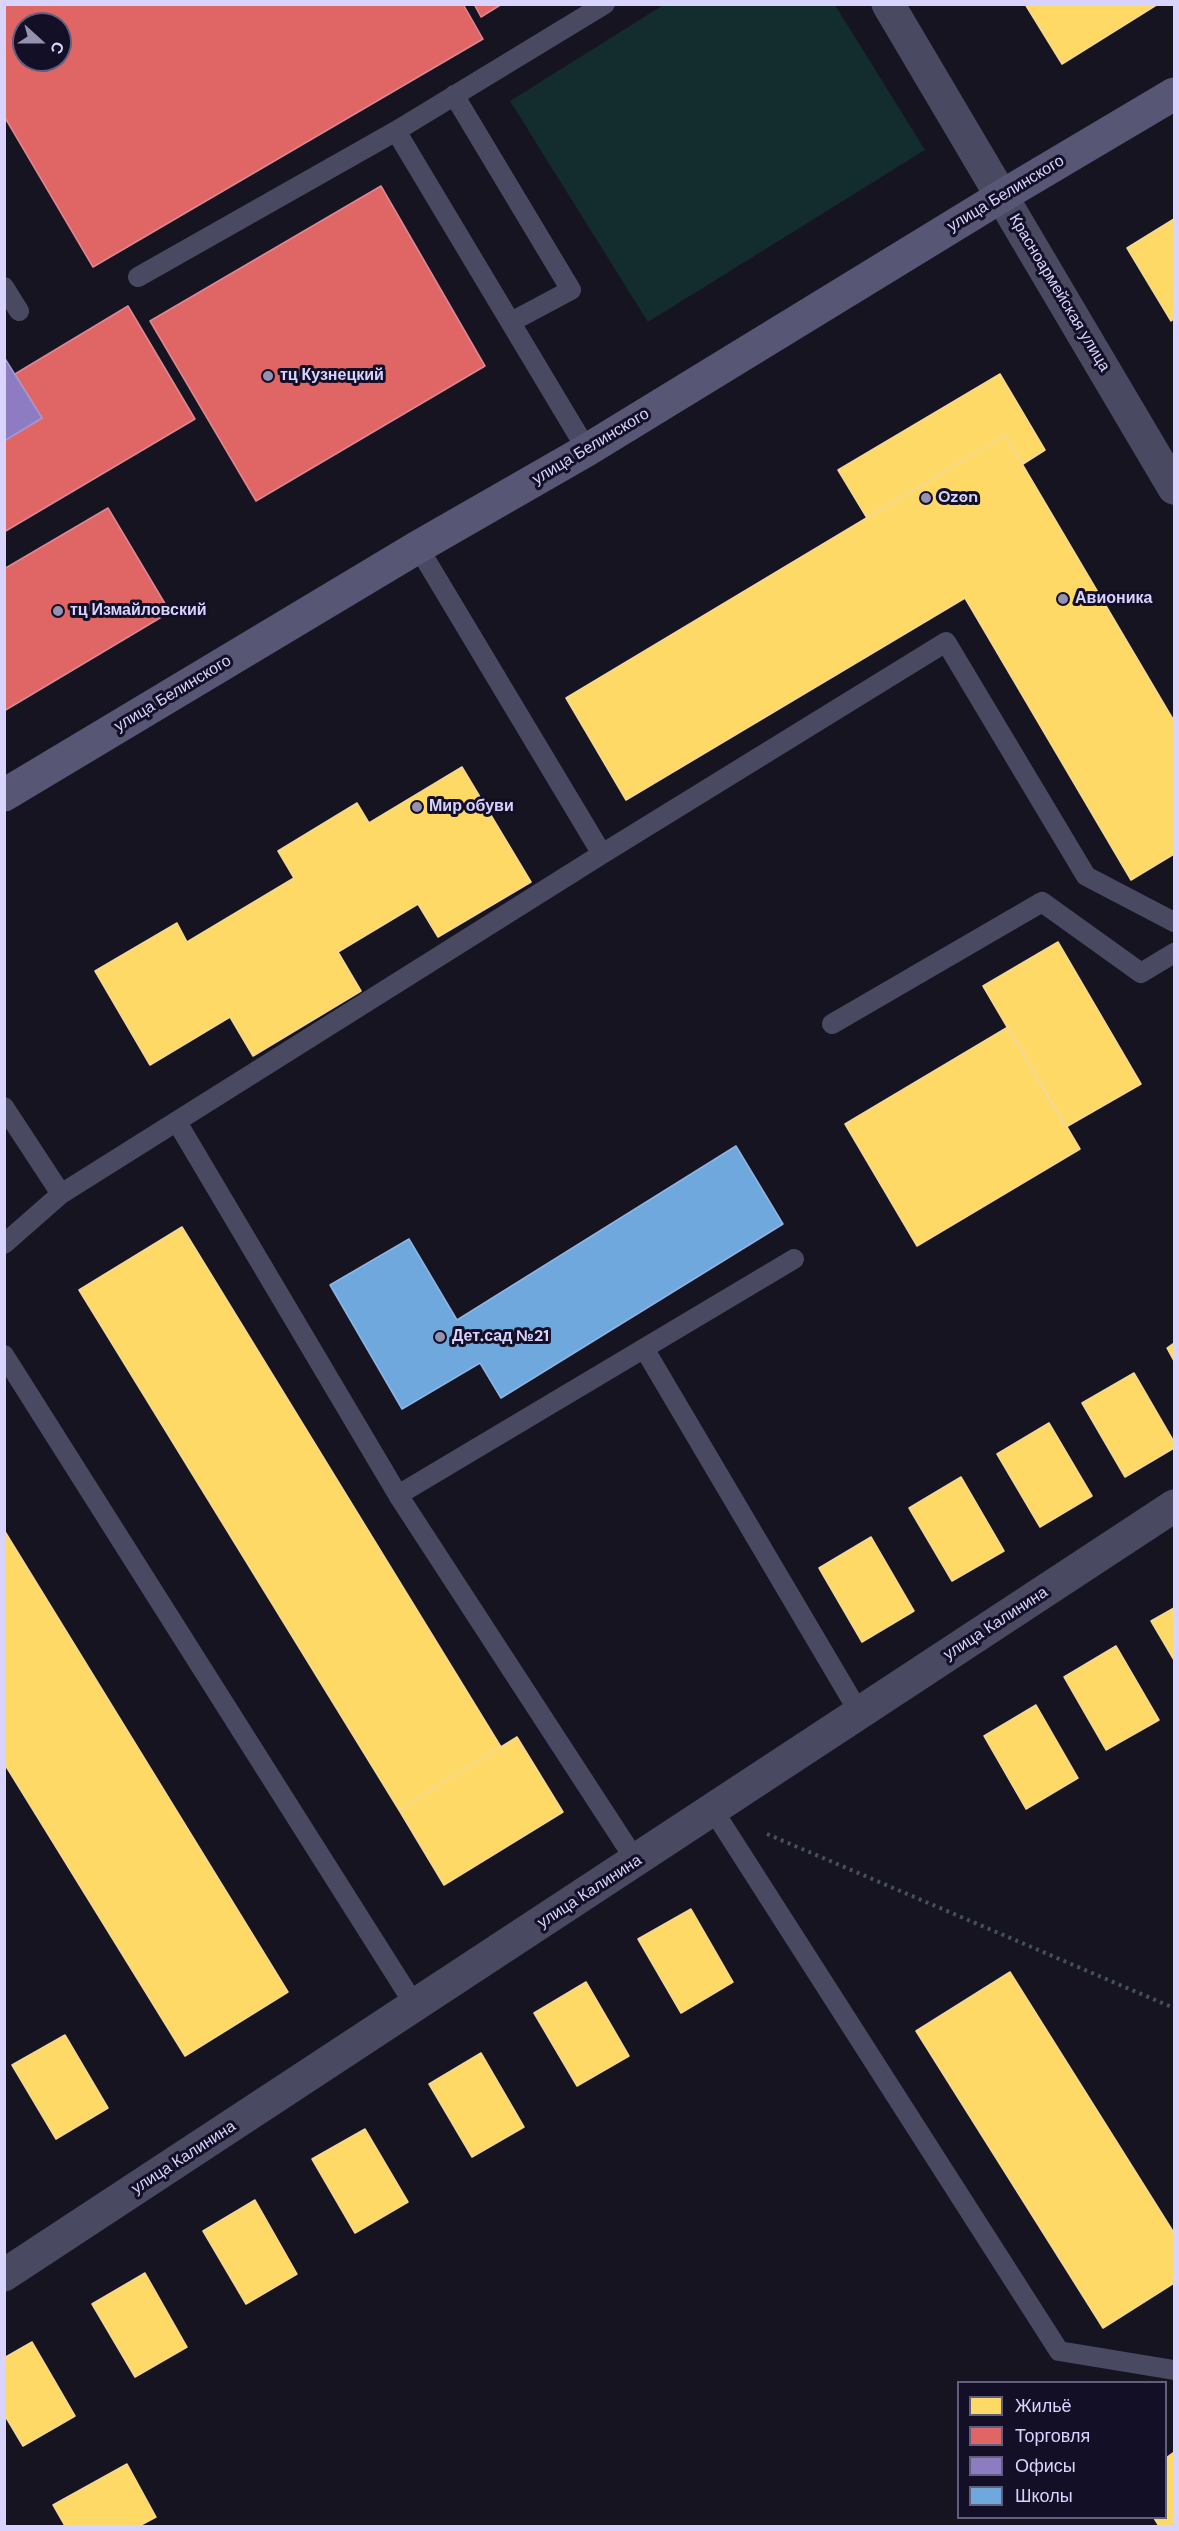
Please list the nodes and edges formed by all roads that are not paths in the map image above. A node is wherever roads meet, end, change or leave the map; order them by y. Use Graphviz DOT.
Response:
graph roads {
  1 [pos="605,4"];
  2 [pos="888,4"];
  3 [pos="1174,94"];
  4 [pos="454,95"];
  5 [pos="396,131"];
  6 [pos="1002,196"];
  7 [pos="138,277"];
  8 [pos="4,287"];
  9 [pos="19,311"];
  10 [pos="511,322"];
  11 [pos="587,450"];
  12 [pos="1174,488"];
  13 [pos="418,547"];
  14 [pos="4,795"];
  15 [pos="602,854"];
  16 [pos="1174,922"];
  17 [pos="1174,953"];
  18 [pos="832,1024"];
  19 [pos="4,1107"];
  20 [pos="177,1122"];
  21 [pos="61,1194"];
  22 [pos="4,1244"];
  23 [pos="794,1259"];
  24 [pos="645,1350"];
  25 [pos="4,1355"];
  26 [pos="398,1495"];
  27 [pos="1174,1506"];
  28 [pos="860,1714"];
  29 [pos="713,1810"];
  30 [pos="636,1861"];
  31 [pos="416,2007"];
  32 [pos="4,2275"];
  33 [pos="1174,2370"];
  1 -- 4 [label="lane"];
  2 -- 6 [label="street, Красноармейская улица"];
  3 -- 6 [label="street, улица Белинского"];
  4 -- 5 [label="lane"];
  4 -- 10 [label="lane"];
  5 -- 7 [label="lane"];
  5 -- 10 [label="lane"];
  6 -- 11 [label="street, улица Белинского"];
  6 -- 12 [label="street, Красноармейская улица"];
  8 -- 9 [label="lane"];
  10 -- 11 [label="lane"];
  11 -- 13 [label="street, улица Белинского"];
  13 -- 14 [label="street, улица Белинского"];
  13 -- 15 [label="lane"];
  15 -- 16 [label="lane"];
  15 -- 20 [label="lane"];
  17 -- 18 [label="lane"];
  19 -- 21 [label="lane"];
  20 -- 21 [label="lane"];
  20 -- 26 [label="lane"];
  21 -- 22 [label="lane"];
  23 -- 24 [label="lane"];
  24 -- 26 [label="lane"];
  24 -- 28 [label="lane"];
  25 -- 31 [label="lane"];
  26 -- 30 [label="lane"];
  27 -- 28 [label="street, улица Калинина"];
  28 -- 29 [label="street, улица Калинина"];
  29 -- 30 [label="street, улица Калинина"];
  29 -- 33 [label="lane"];
  30 -- 31 [label="street, улица Калинина"];
  31 -- 32 [label="street, улица Калинина"];
}
